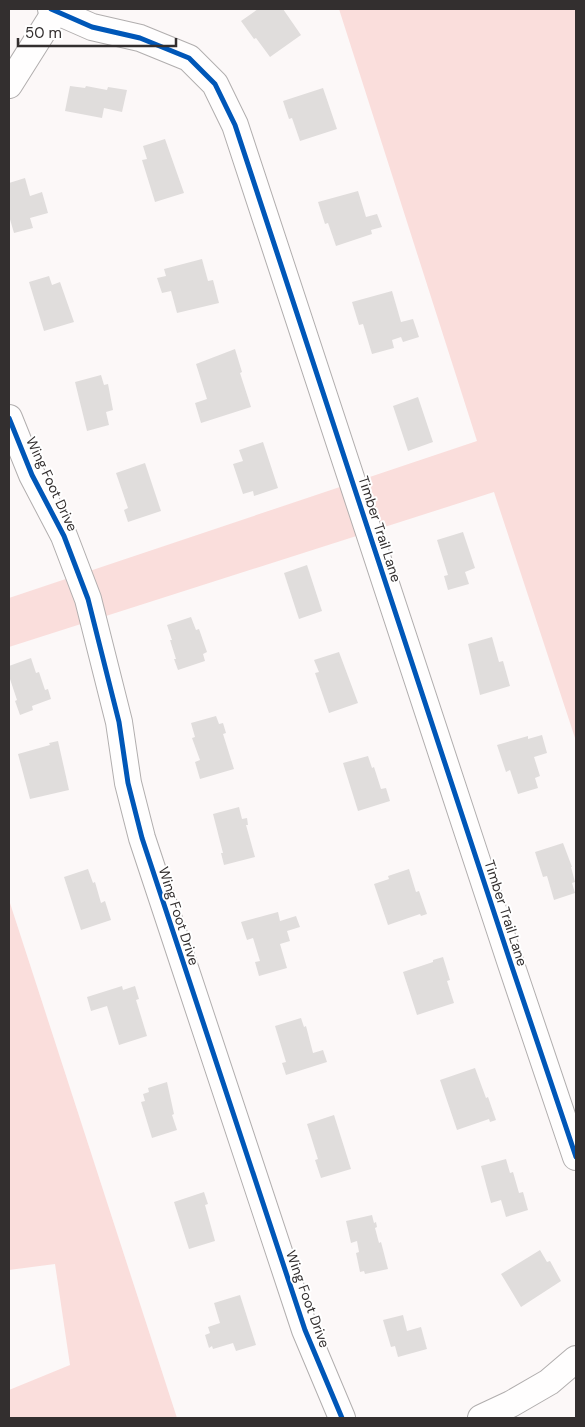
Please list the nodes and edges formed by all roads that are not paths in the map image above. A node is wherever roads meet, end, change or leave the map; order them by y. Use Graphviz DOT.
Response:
graph roads {
  1 [pos="53,10"];
  2 [pos="9,85"];
  3 [pos="9,418"];
  4 [pos="576,1157"];
  5 [pos="576,1359"];
  6 [pos="342,1418"];
  7 [pos="481,1418"];
  1 -- 2 [label="street"];
  1 -- 4 [label="street, Timber Trail Lane"];
  3 -- 6 [label="street, Wing Foot Drive"];
  5 -- 7 [label="street"];
}
